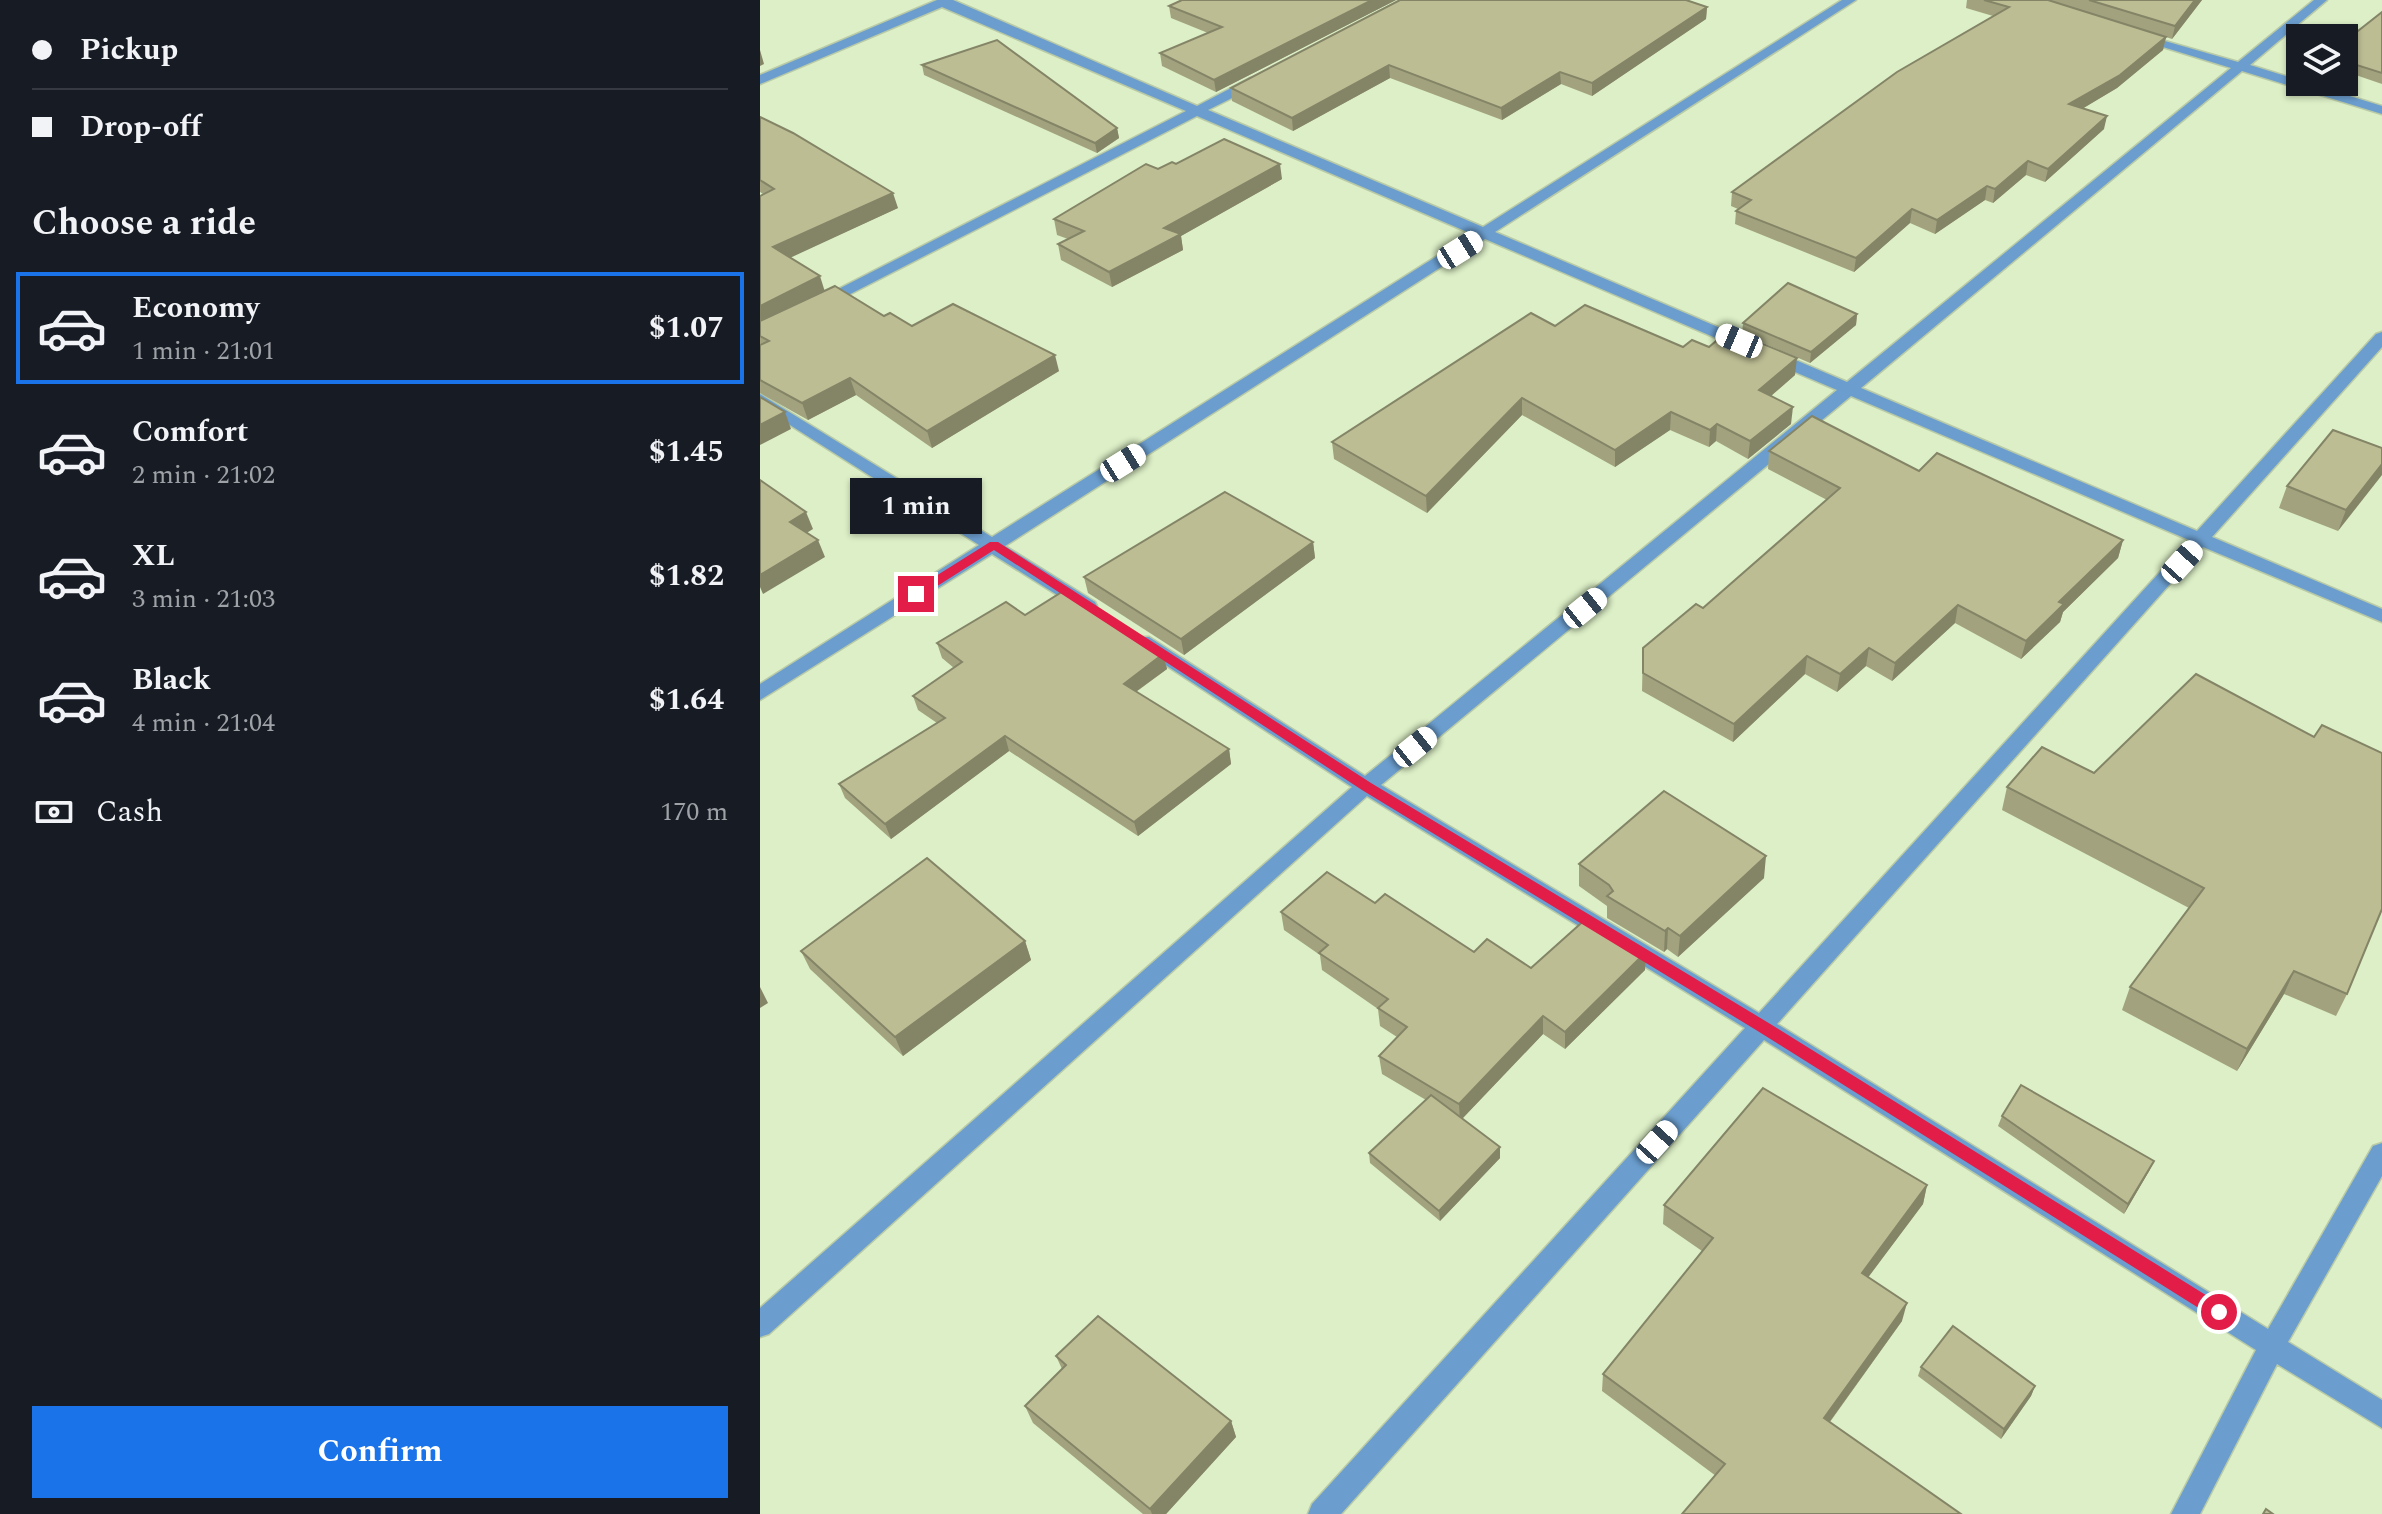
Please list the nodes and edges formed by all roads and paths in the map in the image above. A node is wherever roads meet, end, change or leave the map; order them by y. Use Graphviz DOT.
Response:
graph roads {
  1 [pos="1850,0"];
  2 [pos="2321,0"];
  3 [pos="944,1"];
  4 [pos="2124,31"];
  5 [pos="2242,66"];
  6 [pos="1264,76"];
  7 [pos="760,80"];
  8 [pos="2382,110"];
  9 [pos="1197,111"];
  10 [pos="1485,233"];
  11 [pos="802,313"];
  12 [pos="2382,337"];
  13 [pos="1852,389"];
  14 [pos="760,399"];
  15 [pos="2203,539"];
  16 [pos="994,544"];
  17 [pos="1100,614"];
  18 [pos="2382,616"];
  19 [pos="1127,631"];
  20 [pos="760,693"];
  21 [pos="1366,786"];
  22 [pos="1761,1026"];
  23 [pos="2382,1153"];
  24 [pos="760,1325"];
  25 [pos="2272,1346"];
  26 [pos="2382,1415"];
  27 [pos="1322,1514"];
  28 [pos="2185,1514"];
  1 -- 10 [label="street"];
  2 -- 5 [label="street"];
  3 -- 7 [label="street"];
  3 -- 9 [label="street"];
  4 -- 5 [label="street"];
  5 -- 8 [label="street"];
  5 -- 13 [label="street"];
  6 -- 9 [label="street"];
  9 -- 10 [label="street"];
  9 -- 11 [label="street"];
  10 -- 13 [label="street"];
  10 -- 16 [label="street"];
  12 -- 15 [label="street"];
  13 -- 15 [label="street"];
  13 -- 21 [label="street"];
  14 -- 16 [label="street"];
  15 -- 18 [label="street"];
  15 -- 22 [label="street"];
  16 -- 17 [label="street"];
  16 -- 20 [label="street"];
  19 -- 21 [label="street"];
  21 -- 22 [label="street"];
  21 -- 24 [label="street"];
  22 -- 25 [label="street"];
  22 -- 27 [label="street"];
  23 -- 25 [label="street"];
  25 -- 26 [label="street"];
  25 -- 28 [label="street"];
}
